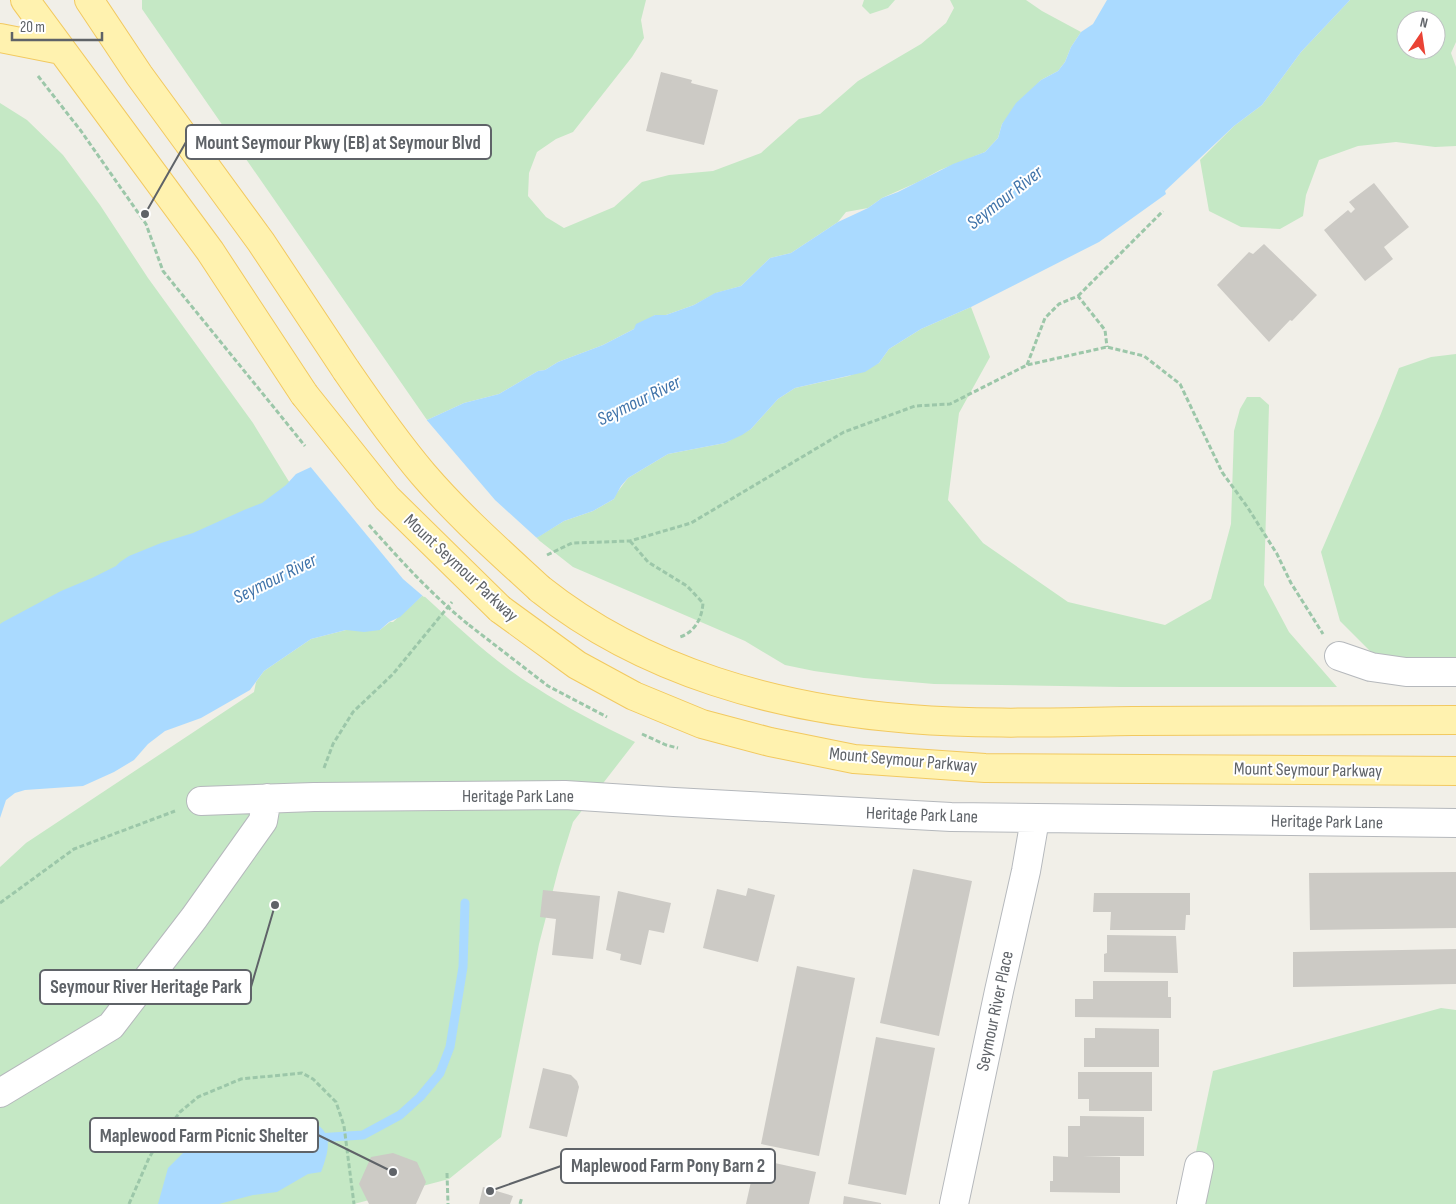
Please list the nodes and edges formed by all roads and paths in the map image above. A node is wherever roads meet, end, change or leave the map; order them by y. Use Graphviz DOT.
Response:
graph roads {
  1 [pos="25,0"];
  2 [pos="89,0"];
  3 [pos="0,38"];
  4 [pos="61,50"];
  5 [pos="32,72"];
  6 [pos="1163,211"];
  7 [pos="1078,296"];
  8 [pos="1107,347"];
  9 [pos="1027,365"];
  10 [pos="276,410"];
  11 [pos="630,541"];
  12 [pos="545,556"];
  13 [pos="458,599"];
  14 [pos="673,636"];
  15 [pos="1339,656"];
  16 [pos="1456,672"];
  17 [pos="1456,720"];
  18 [pos="1456,771"];
  19 [pos="314,797"];
  20 [pos="267,798"];
  21 [pos="202,801"];
  22 [pos="1035,818"];
  23 [pos="1456,823"];
  24 [pos="0,903"];
  25 [pos="0,1094"];
  26 [pos="1199,1166"];
  27 [pos="447,1173"];
  28 [pos="522,1196"];
  29 [pos="128,1204"];
  30 [pos="354,1204"];
  31 [pos="448,1204"];
  32 [pos="520,1204"];
  33 [pos="954,1204"];
  34 [pos="1192,1204"];
  1 -- 4 [label="main road, Mount Seymour Parkway"];
  2 -- 17 [label="main road, bridge"];
  3 -- 4 [label="main road"];
  4 -- 18 [label="main road, Mount Seymour Parkway, bridge"];
  5 -- 10 [label="path"];
  6 -- 7 [label="path"];
  7 -- 8 [label="path"];
  7 -- 9 [label="path"];
  8 -- 9 [label="path"];
  8 -- 15 [label="path"];
  9 -- 11 [label="path"];
  11 -- 12 [label="path"];
  11 -- 14 [label="path"];
  13 -- 19 [label="path"];
  15 -- 16 [label="street"];
  19 -- 20 [label="street, Heritage Park Lane"];
  19 -- 22 [label="street, Heritage Park Lane"];
  20 -- 21 [label="street, Heritage Park Lane"];
  20 -- 25 [label="street"];
  21 -- 24 [label="path"];
  22 -- 23 [label="street, Heritage Park Lane"];
  22 -- 33 [label="street, Seymour River Place"];
  26 -- 34 [label="street"];
  27 -- 31 [label="path"];
  28 -- 32 [label="path"];
  29 -- 30 [label="path"];
}
